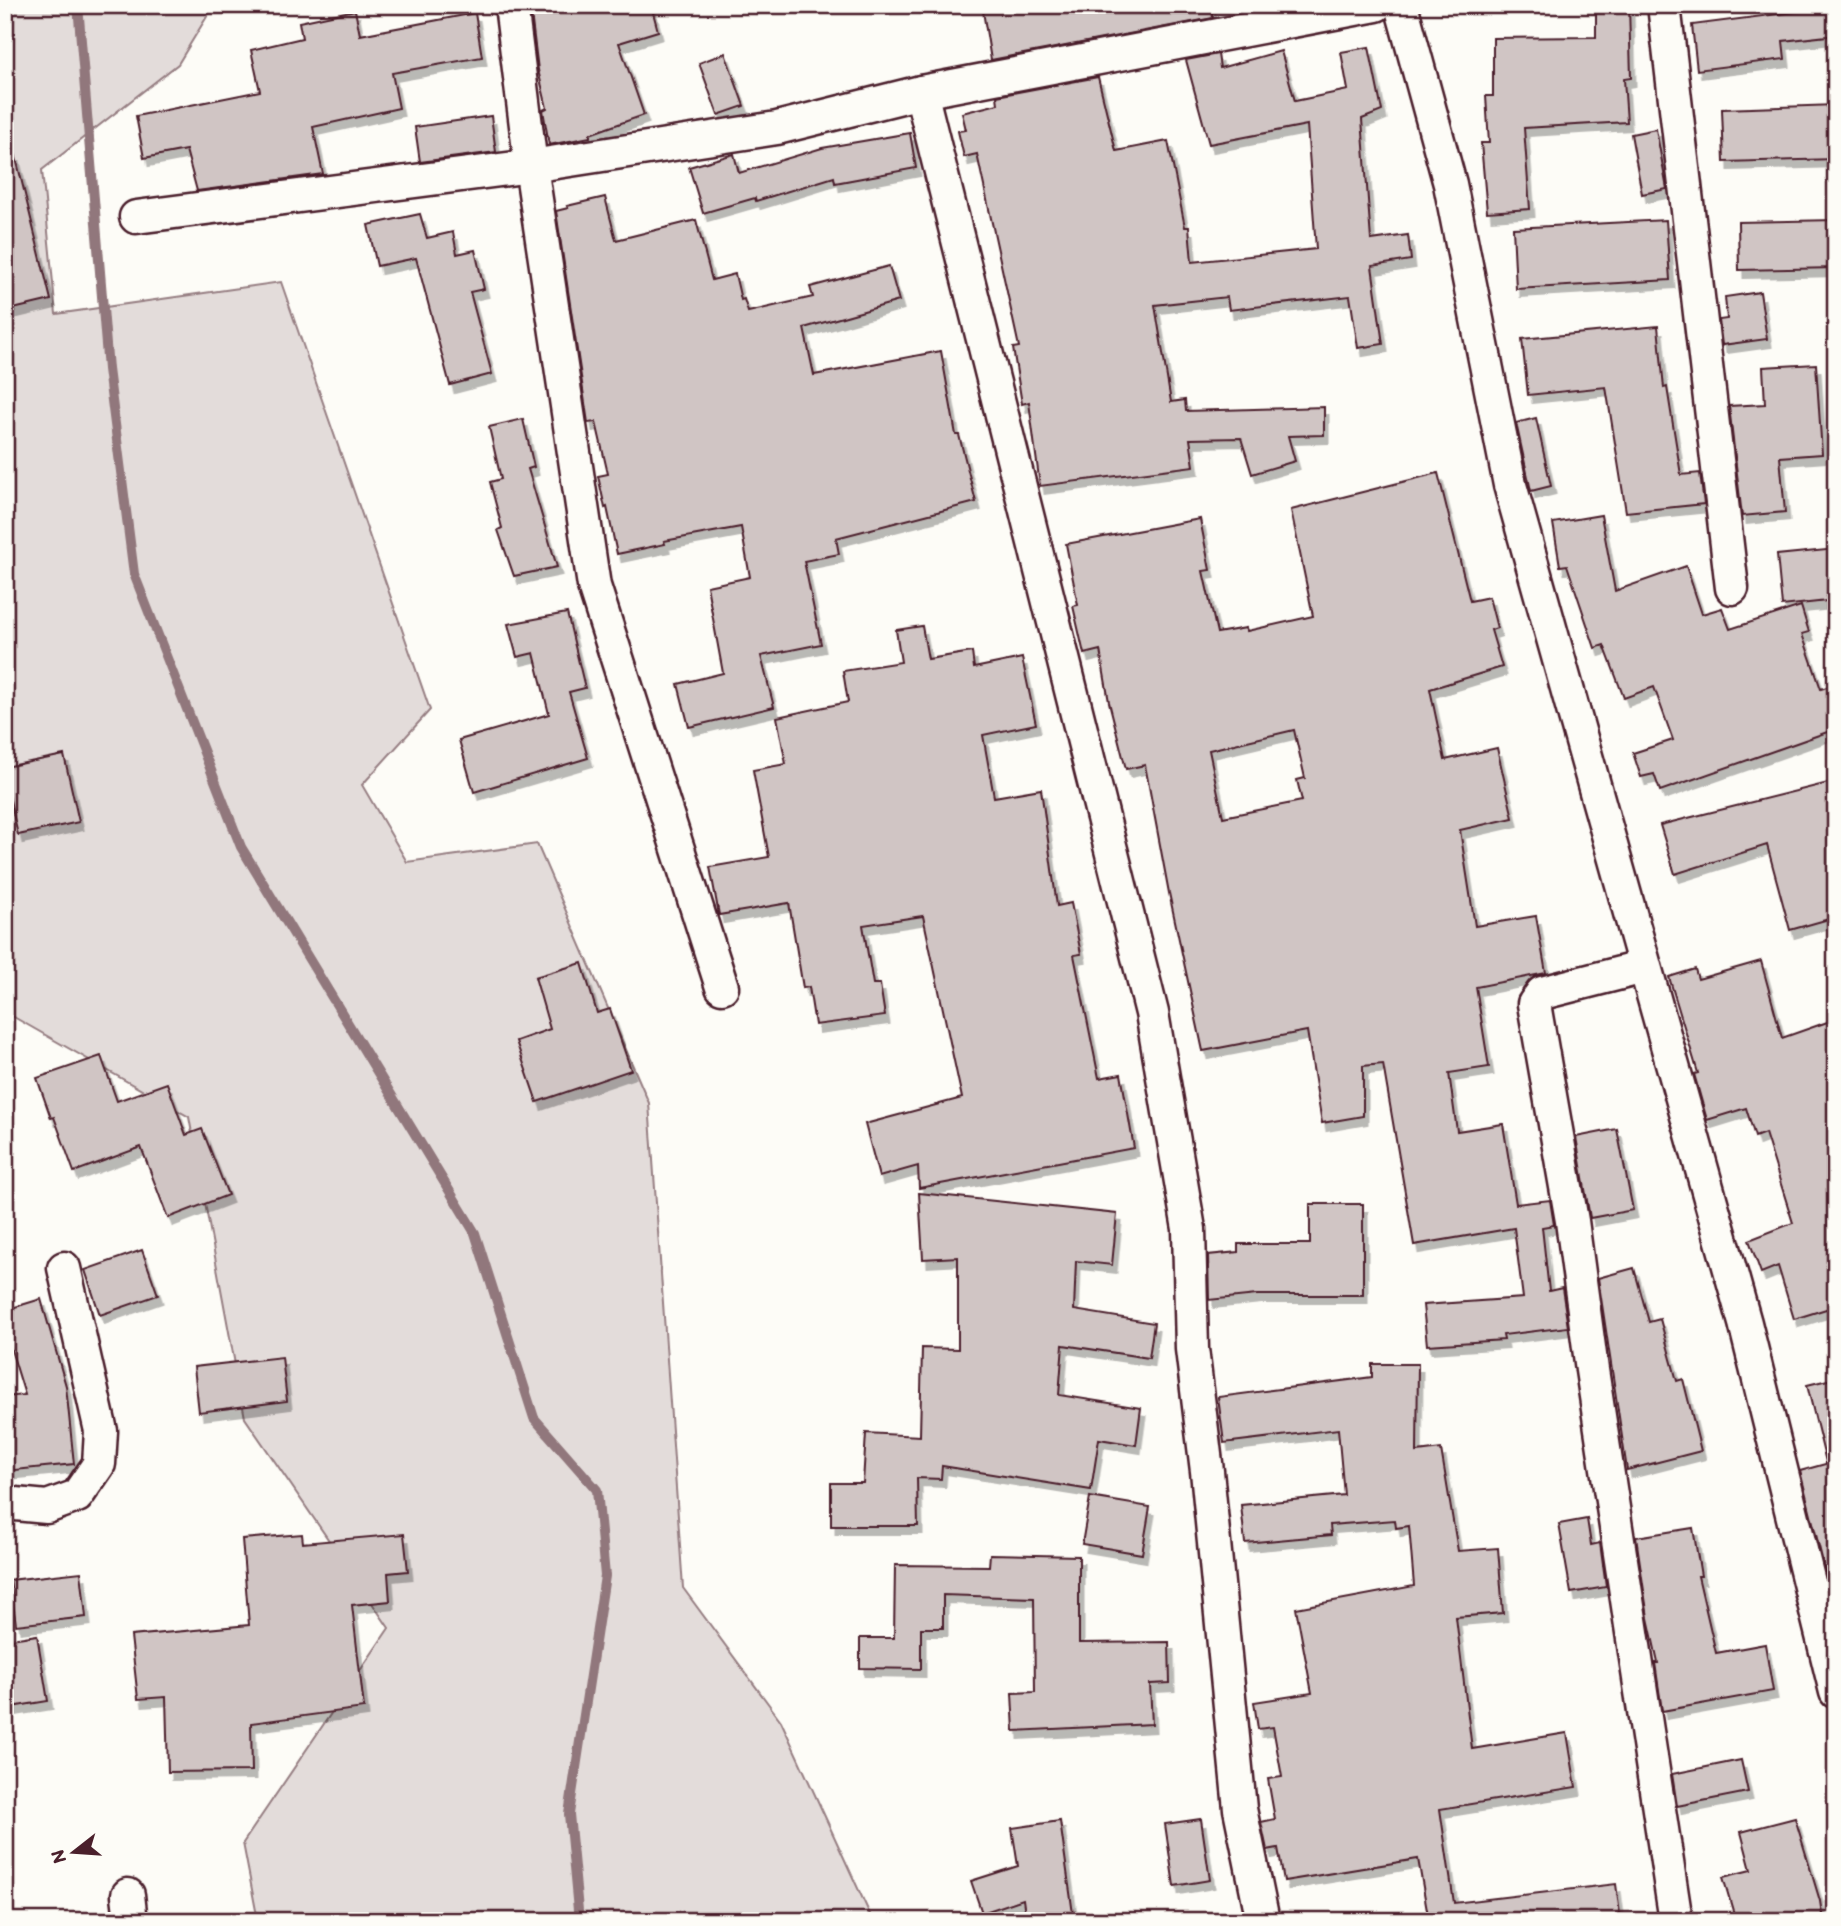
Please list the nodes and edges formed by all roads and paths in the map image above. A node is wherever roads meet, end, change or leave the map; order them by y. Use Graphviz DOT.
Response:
graph roads {
  1 [pos="510,5"];
  2 [pos="1376,5"];
  3 [pos="1401,5"];
  4 [pos="1664,5"];
  5 [pos="921,92"];
  6 [pos="531,166"];
  7 [pos="136,217"];
  8 [pos="1731,588"];
  9 [pos="1644,967"];
  10 [pos="722,987"];
  11 [pos="64,1268"];
  12 [pos="5,1503"];
  13 [pos="1836,1692"];
  14 [pos="1263,1921"];
  15 [pos="1676,1921"];
  1 -- 6 [label="street"];
  2 -- 5 [label="street"];
  3 -- 9 [label="street"];
  4 -- 8 [label="street"];
  5 -- 6 [label="street"];
  5 -- 14 [label="street"];
  6 -- 7 [label="street"];
  6 -- 10 [label="street"];
  9 -- 13 [label="street"];
  9 -- 15 [label="street"];
  11 -- 12 [label="street"];
}
